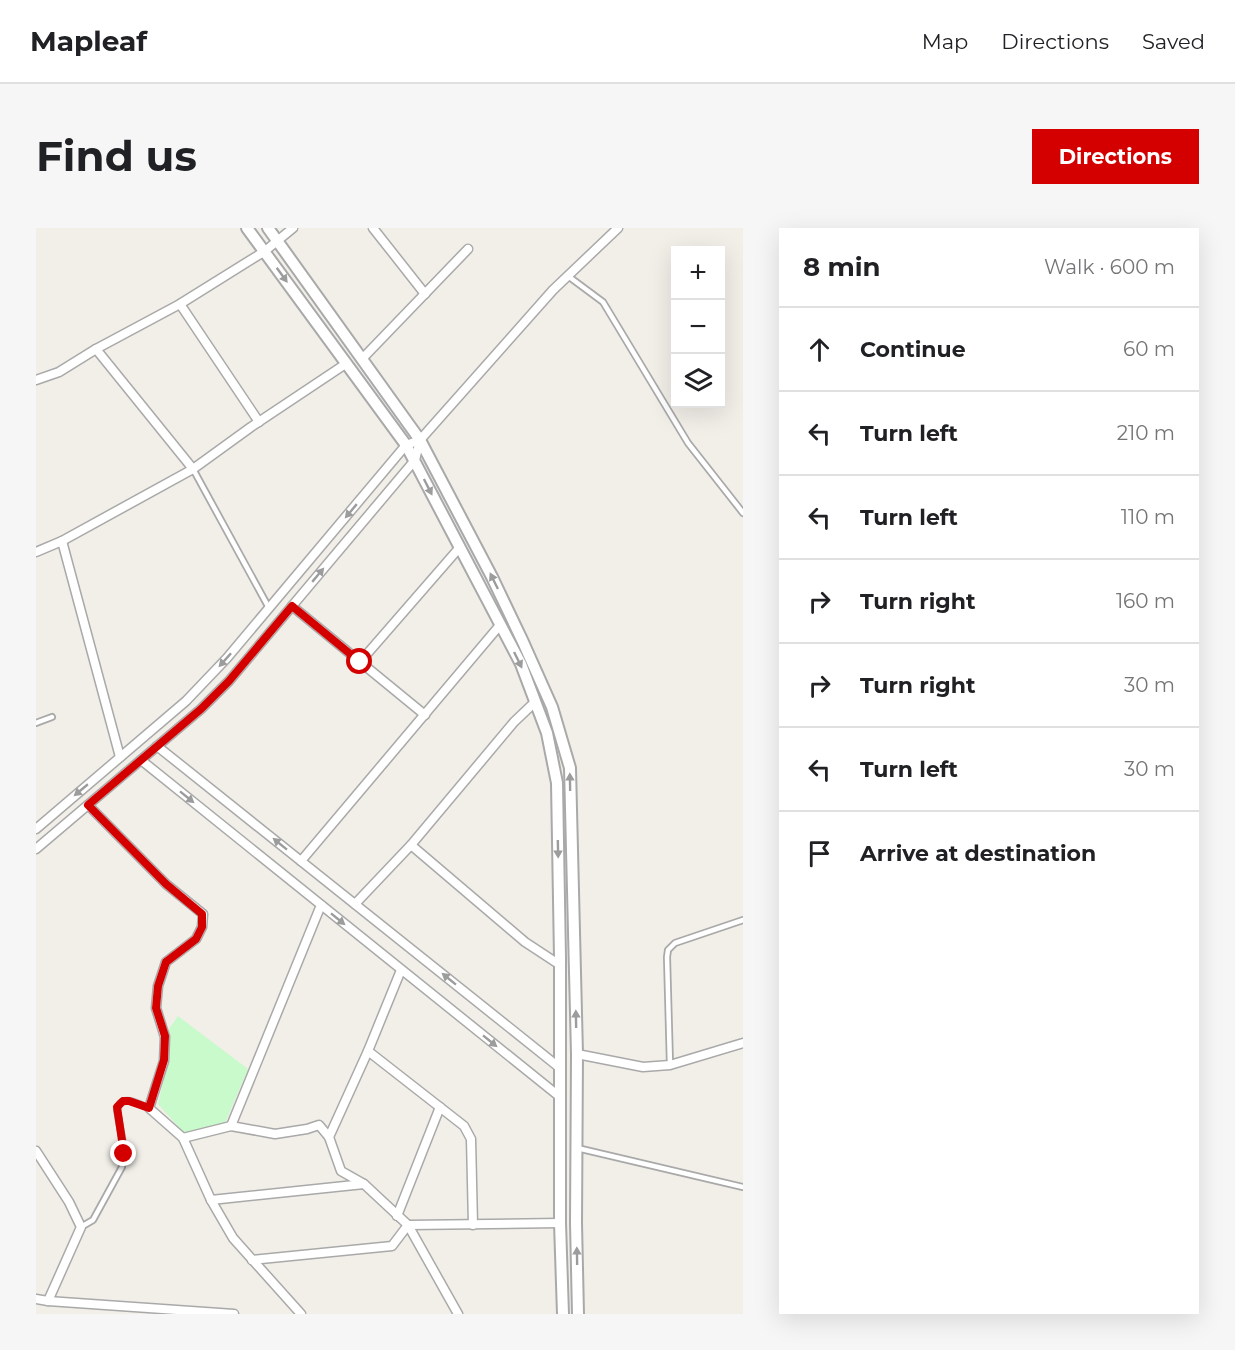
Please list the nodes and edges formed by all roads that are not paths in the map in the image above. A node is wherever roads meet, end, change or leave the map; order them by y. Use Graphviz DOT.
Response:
graph roads {
  1 [pos="248,228"];
  2 [pos="268,228"];
  3 [pos="292,228"];
  4 [pos="373,228"];
  5 [pos="618,228"];
  6 [pos="277,242"];
  7 [pos="468,249"];
  8 [pos="265,251"];
  9 [pos="568,276"];
  10 [pos="425,294"];
  11 [pos="180,304"];
  12 [pos="96,349"];
  13 [pos="362,359"];
  14 [pos="347,363"];
  15 [pos="36,380"];
  16 [pos="259,422"];
  17 [pos="420,440"];
  18 [pos="406,445"];
  19 [pos="415,460"];
  20 [pos="193,470"];
  21 [pos="743,513"];
  22 [pos="62,541"];
  23 [pos="460,547"];
  24 [pos="36,552"];
  25 [pos="292,606"];
  26 [pos="269,608"];
  27 [pos="500,625"];
  28 [pos="360,662"];
  29 [pos="535,702"];
  30 [pos="425,715"];
  31 [pos="52,717"];
  32 [pos="36,723"];
  33 [pos="157,746"];
  34 [pos="120,757"];
  35 [pos="141,760"];
  36 [pos="88,805"];
  37 [pos="36,829"];
  38 [pos="411,845"];
  39 [pos="36,849"];
  40 [pos="301,861"];
  41 [pos="355,904"];
  42 [pos="321,905"];
  43 [pos="743,920"];
  44 [pos="560,965"];
  45 [pos="401,970"];
  46 [pos="743,1043"];
  47 [pos="368,1051"];
  48 [pos="577,1054"];
  49 [pos="669,1065"];
  50 [pos="560,1068"];
  51 [pos="560,1098"];
  52 [pos="440,1107"];
  53 [pos="149,1108"];
  54 [pos="231,1126"];
  55 [pos="328,1137"];
  56 [pos="183,1138"];
  57 [pos="577,1148"];
  58 [pos="36,1151"];
  59 [pos="363,1184"];
  60 [pos="743,1187"];
  61 [pos="211,1200"];
  62 [pos="398,1216"];
  63 [pos="560,1223"];
  64 [pos="408,1225"];
  65 [pos="473,1225"];
  66 [pos="81,1227"];
  67 [pos="252,1260"];
  68 [pos="36,1299"];
  69 [pos="48,1301"];
  70 [pos="234,1314"];
  71 [pos="301,1314"];
  72 [pos="458,1314"];
  73 [pos="563,1314"];
  74 [pos="578,1314"];
  1 -- 8 [label="street"];
  2 -- 6 [label="street"];
  3 -- 6 [label="street"];
  4 -- 10 [label="street"];
  5 -- 9 [label="street"];
  6 -- 8 [label="street"];
  6 -- 13 [label="street"];
  7 -- 10 [label="street"];
  8 -- 11 [label="street"];
  8 -- 14 [label="street, one-way"];
  9 -- 17 [label="street"];
  9 -- 21 [label="lane"];
  10 -- 13 [label="street"];
  11 -- 12 [label="street"];
  11 -- 16 [label="street"];
  12 -- 15 [label="street"];
  12 -- 20 [label="street"];
  13 -- 17 [label="street"];
  14 -- 16 [label="street"];
  14 -- 18 [label="street"];
  16 -- 20 [label="street"];
  17 -- 18 [label="street"];
  17 -- 19 [label="street"];
  48 -- 17 [label="street, one-way"];
  18 -- 19 [label="street"];
  18 -- 26 [label="street, one-way"];
  19 -- 23 [label="street, one-way"];
  25 -- 19 [label="street, one-way"];
  20 -- 22 [label="street"];
  20 -- 26 [label="lane"];
  22 -- 24 [label="street"];
  22 -- 34 [label="street"];
  23 -- 27 [label="street"];
  23 -- 28 [label="street"];
  25 -- 28 [label="street"];
  25 -- 33 [label="street"];
  26 -- 34 [label="street, one-way"];
  27 -- 29 [label="street, one-way"];
  27 -- 30 [label="street"];
  28 -- 30 [label="street"];
  29 -- 38 [label="street"];
  29 -- 44 [label="street, one-way"];
  30 -- 40 [label="street"];
  31 -- 32 [label="lane"];
  33 -- 35 [label="street"];
  40 -- 33 [label="street, one-way"];
  34 -- 37 [label="street, one-way"];
  35 -- 36 [label="street"];
  35 -- 42 [label="street, one-way"];
  36 -- 39 [label="street"];
  36 -- 53 [label="street"];
  38 -- 41 [label="street"];
  38 -- 44 [label="street"];
  40 -- 41 [label="street"];
  50 -- 41 [label="street, one-way"];
  42 -- 45 [label="street, one-way"];
  42 -- 54 [label="street"];
  43 -- 49 [label="lane"];
  44 -- 50 [label="street"];
  45 -- 47 [label="street"];
  45 -- 51 [label="street, one-way"];
  46 -- 49 [label="street"];
  47 -- 52 [label="street"];
  47 -- 55 [label="street"];
  48 -- 49 [label="street"];
  48 -- 57 [label="street"];
  50 -- 51 [label="street"];
  51 -- 63 [label="street"];
  52 -- 62 [label="street"];
  52 -- 65 [label="street"];
  53 -- 56 [label="street"];
  53 -- 66 [label="lane"];
  54 -- 55 [label="street"];
  54 -- 56 [label="street"];
  55 -- 59 [label="street"];
  56 -- 61 [label="street"];
  57 -- 60 [label="lane"];
  74 -- 57 [label="street, one-way"];
  58 -- 66 [label="street"];
  59 -- 61 [label="street"];
  59 -- 62 [label="street"];
  61 -- 67 [label="street"];
  62 -- 64 [label="street"];
  63 -- 65 [label="street"];
  63 -- 73 [label="street"];
  64 -- 65 [label="street"];
  64 -- 67 [label="street"];
  64 -- 72 [label="street"];
  66 -- 69 [label="street"];
  67 -- 71 [label="street"];
  68 -- 69 [label="street"];
  69 -- 70 [label="street"];
}
